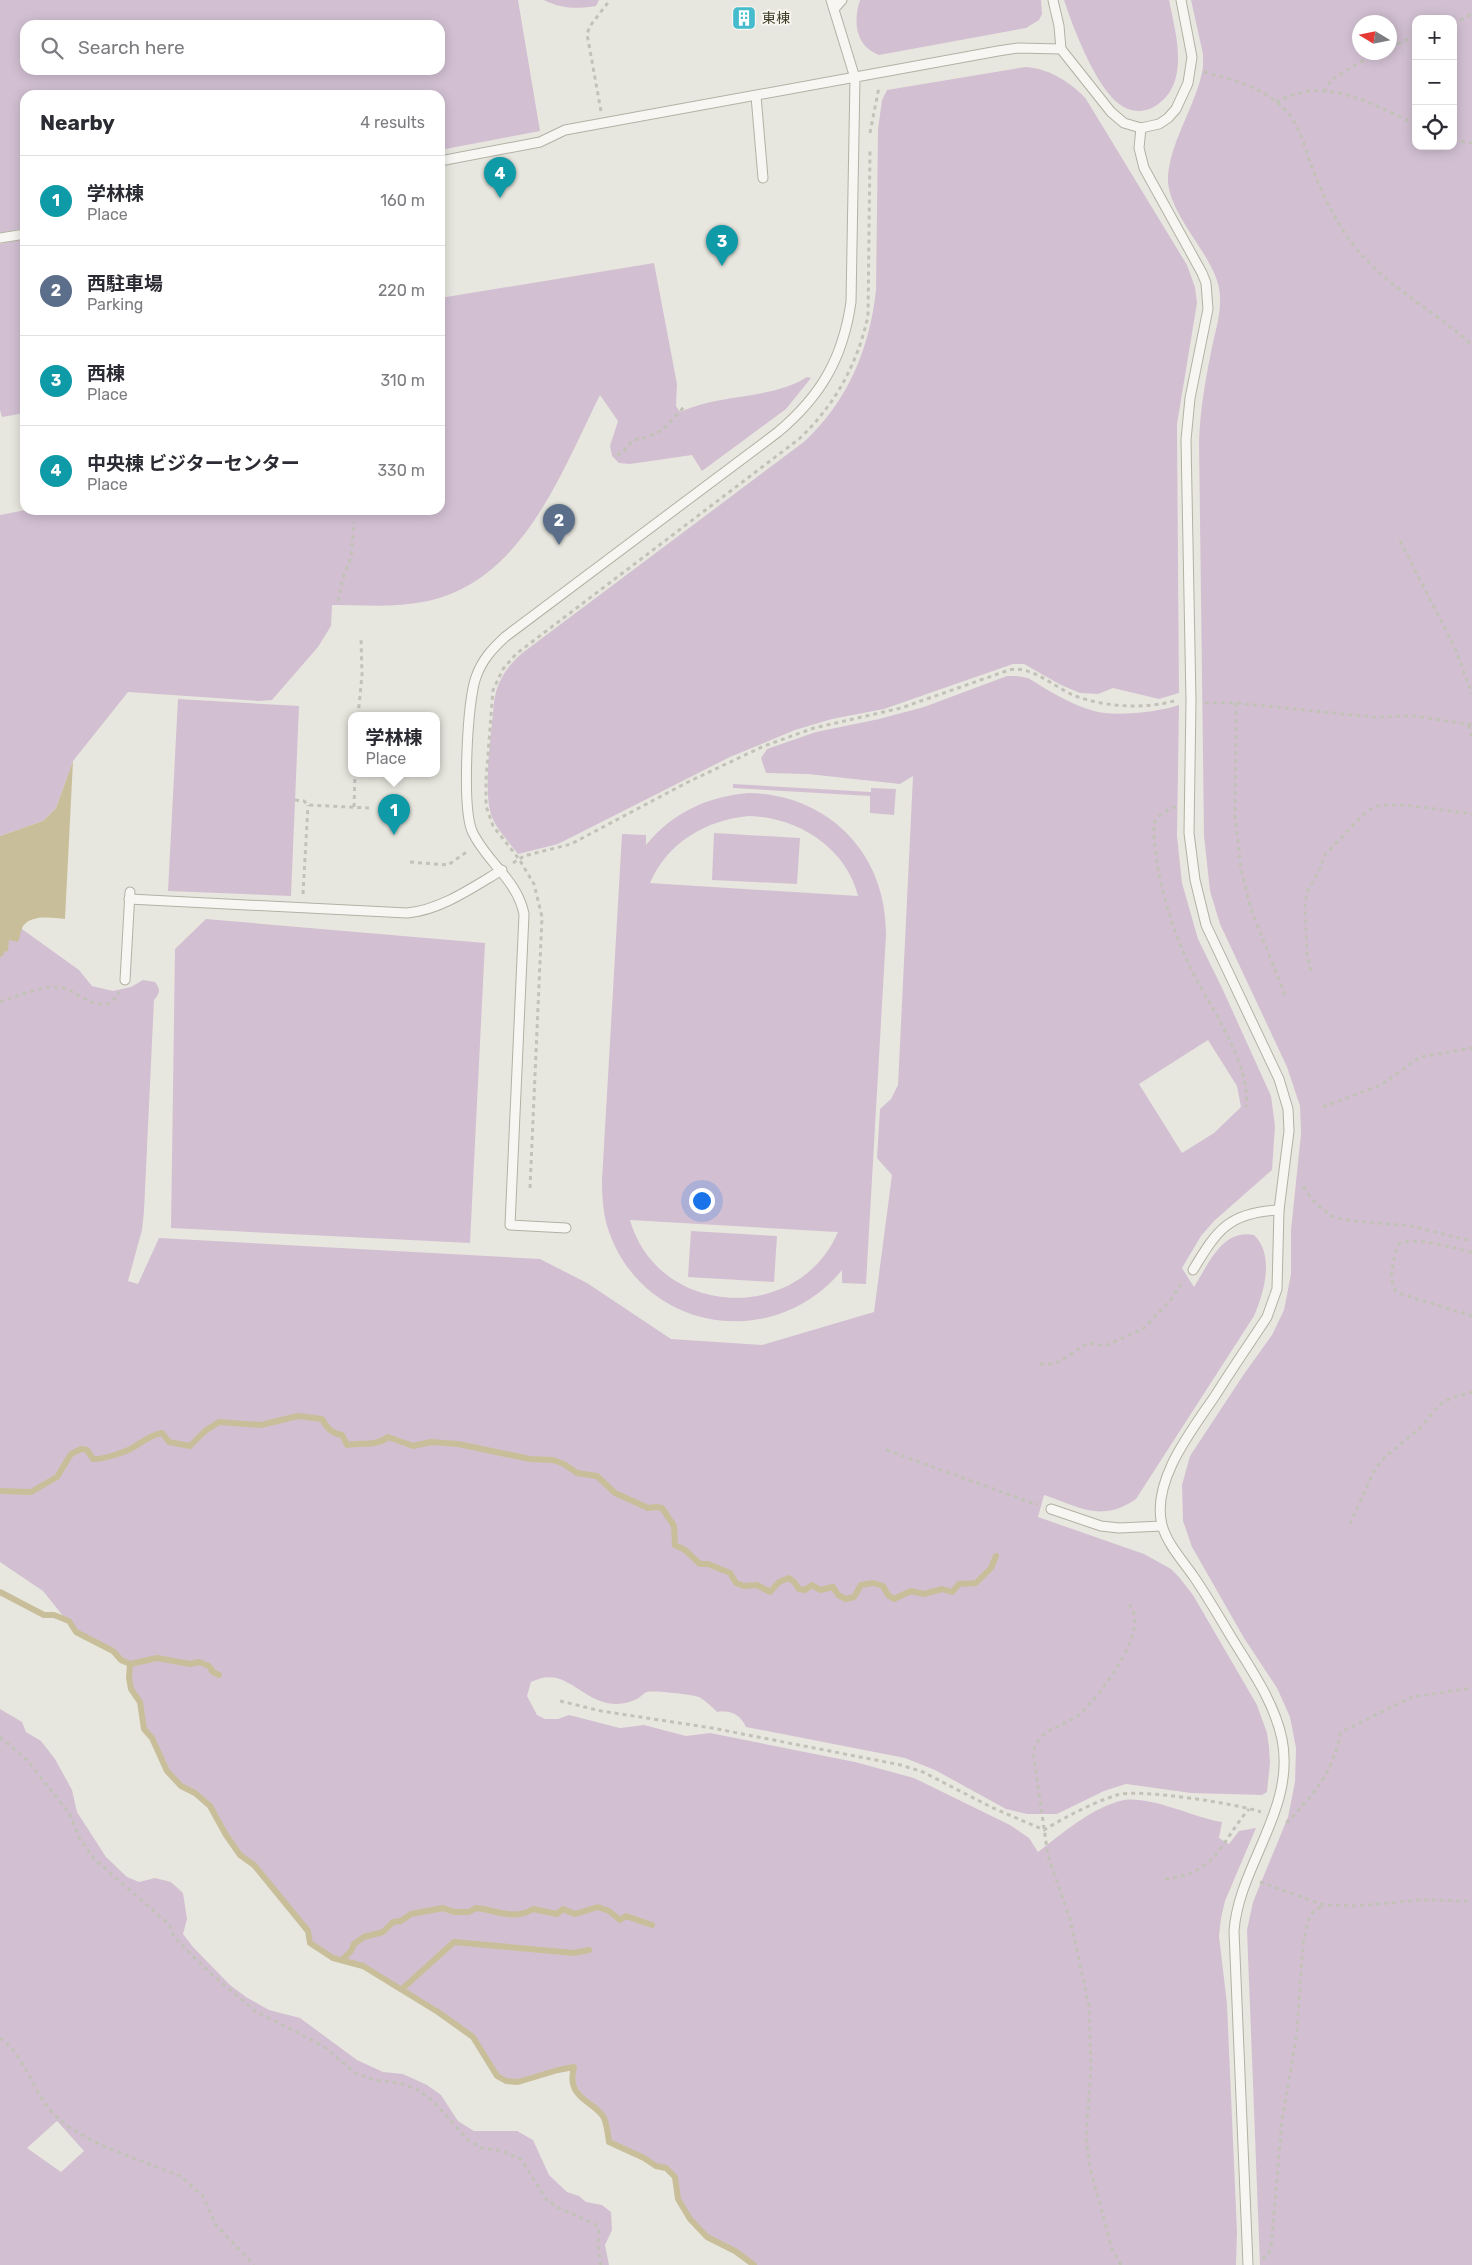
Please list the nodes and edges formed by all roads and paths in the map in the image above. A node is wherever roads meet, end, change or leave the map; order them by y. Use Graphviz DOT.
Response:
graph roads {
  1 [pos="610,0"];
  2 [pos="842,0"];
  3 [pos="1053,0"];
  4 [pos="1181,0"];
  5 [pos="832,4"];
  6 [pos="1472,14"];
  7 [pos="1457,22"];
  8 [pos="1412,38"];
  9 [pos="1397,45"];
  10 [pos="1061,49"];
  11 [pos="1364,60"];
  12 [pos="1191,68"];
  13 [pos="883,73"];
  14 [pos="855,78"];
  15 [pos="1324,92"];
  16 [pos="756,96"];
  17 [pos="1276,102"];
  18 [pos="1412,122"];
  19 [pos="603,124"];
  20 [pos="1141,128"];
  21 [pos="1457,141"];
  22 [pos="1472,143"];
  23 [pos="445,160"];
  24 [pos="763,178"];
  25 [pos="20,235"];
  26 [pos="0,238"];
  27 [pos="1472,346"];
  28 [pos="684,406"];
  29 [pos="617,455"];
  30 [pos="354,522"];
  31 [pos="1400,541"];
  32 [pos="338,601"];
  33 [pos="361,638"];
  34 [pos="1472,694"];
  35 [pos="1191,701"];
  36 [pos="1236,702"];
  37 [pos="1206,703"];
  38 [pos="358,712"];
  39 [pos="1470,725"];
  40 [pos="1472,738"];
  41 [pos="355,777"];
  42 [pos="295,800"];
  43 [pos="308,805"];
  44 [pos="354,807"];
  45 [pos="1190,807"];
  46 [pos="369,808"];
  47 [pos="1472,814"];
  48 [pos="470,850"];
  49 [pos="519,859"];
  50 [pos="410,862"];
  51 [pos="502,870"];
  52 [pos="302,907"];
  53 [pos="1311,971"];
  54 [pos="125,980"];
  55 [pos="1285,995"];
  56 [pos="0,1002"];
  57 [pos="1472,1048"];
  58 [pos="1246,1107"];
  59 [pos="1323,1107"];
  60 [pos="1303,1187"];
  61 [pos="530,1188"];
  62 [pos="1279,1210"];
  63 [pos="566,1228"];
  64 [pos="1472,1241"];
  65 [pos="1472,1252"];
  66 [pos="1193,1270"];
  67 [pos="1472,1316"];
  68 [pos="1040,1364"];
  69 [pos="1472,1392"];
  70 [pos="886,1450"];
  71 [pos="1051,1509"];
  72 [pos="1350,1524"];
  73 [pos="1162,1526"];
  74 [pos="1128,1602"];
  75 [pos="1472,1688"];
  76 [pos="560,1701"];
  77 [pos="0,1737"];
  78 [pos="1249,1809"];
  79 [pos="1274,1816"];
  80 [pos="1044,1830"];
  81 [pos="1165,1879"];
  82 [pos="1264,1884"];
  83 [pos="1472,1901"];
  84 [pos="1324,1905"];
  85 [pos="0,2038"];
  86 [pos="1249,2262"];
  87 [pos="254,2265"];
  88 [pos="601,2265"];
  89 [pos="1121,2265"];
  1 -- 19 [label="path"];
  2 -- 5 [label="lane"];
  3 -- 10 [label="lane"];
  4 -- 12 [label="lane"];
  5 -- 14 [label="lane"];
  6 -- 7 [label="path"];
  8 -- 9 [label="path"];
  10 -- 13 [label="lane"];
  10 -- 20 [label="lane"];
  11 -- 15 [label="path"];
  12 -- 17 [label="path"];
  12 -- 20 [label="lane"];
  13 -- 14 [label="lane"];
  13 -- 49 [label="path"];
  14 -- 16 [label="lane"];
  14 -- 51 [label="lane"];
  15 -- 17 [label="path"];
  15 -- 18 [label="path"];
  16 -- 19 [label="lane"];
  16 -- 24 [label="lane"];
  17 -- 27 [label="path"];
  19 -- 23 [label="lane"];
  20 -- 35 [label="lane"];
  21 -- 22 [label="path"];
  25 -- 26 [label="lane"];
  28 -- 29 [label="path"];
  30 -- 32 [label="path"];
  31 -- 34 [label="path"];
  33 -- 38 [label="path"];
  35 -- 45 [label="lane"];
  35 -- 49 [label="path"];
  36 -- 37 [label="path"];
  36 -- 39 [label="path"];
  36 -- 55 [label="path"];
  39 -- 40 [label="path"];
  41 -- 44 [label="path"];
  42 -- 43 [label="path"];
  43 -- 44 [label="path"];
  43 -- 52 [label="path"];
  44 -- 46 [label="path"];
  45 -- 58 [label="path"];
  45 -- 62 [label="lane"];
  47 -- 53 [label="path"];
  48 -- 50 [label="path"];
  49 -- 51 [label="path"];
  49 -- 61 [label="path"];
  51 -- 52 [label="lane"];
  51 -- 63 [label="lane"];
  52 -- 54 [label="lane"];
  54 -- 56 [label="path"];
  57 -- 59 [label="path"];
  60 -- 64 [label="path"];
  62 -- 66 [label="lane"];
  62 -- 73 [label="lane"];
  65 -- 67 [label="path"];
  66 -- 68 [label="path"];
  69 -- 72 [label="path"];
  70 -- 71 [label="path"];
  71 -- 73 [label="lane"];
  73 -- 79 [label="lane"];
  74 -- 80 [label="path"];
  75 -- 79 [label="path"];
  76 -- 80 [label="path"];
  77 -- 88 [label="path"];
  78 -- 79 [label="path"];
  78 -- 80 [label="path"];
  78 -- 81 [label="path"];
  79 -- 86 [label="lane"];
  80 -- 89 [label="path"];
  82 -- 84 [label="path"];
  83 -- 84 [label="path"];
  84 -- 86 [label="path"];
  85 -- 87 [label="path"];
}
